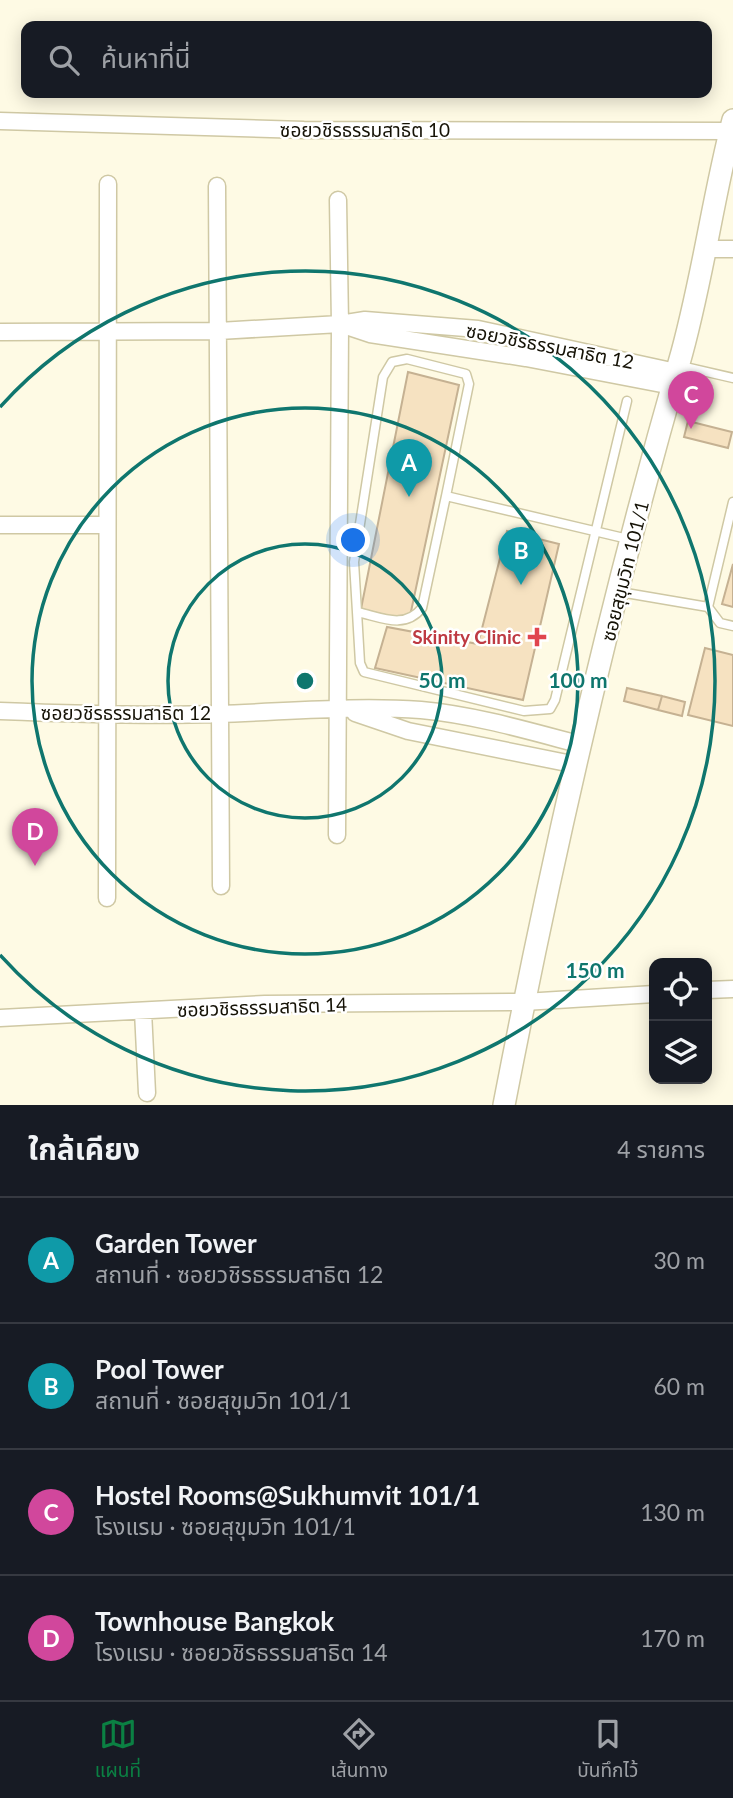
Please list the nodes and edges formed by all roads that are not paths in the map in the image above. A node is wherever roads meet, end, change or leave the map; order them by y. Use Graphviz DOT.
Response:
graph roads {
  1 [pos="0,121"];
  2 [pos="732,127"];
  3 [pos="108,184"];
  4 [pos="217,186"];
  5 [pos="338,200"];
  6 [pos="705,250"];
  7 [pos="733,250"];
  8 [pos="340,324"];
  9 [pos="219,331"];
  10 [pos="0,332"];
  11 [pos="107,333"];
  12 [pos="676,375"];
  13 [pos="733,378"];
  14 [pos="627,401"];
  15 [pos="446,496"];
  16 [pos="733,502"];
  17 [pos="0,525"];
  18 [pos="107,525"];
  19 [pos="596,530"];
  20 [pos="633,540"];
  21 [pos="620,592"];
  22 [pos="708,607"];
  23 [pos="357,612"];
  24 [pos="733,626"];
  25 [pos="336,707"];
  26 [pos="0,711"];
  27 [pos="220,714"];
  28 [pos="106,716"];
  29 [pos="579,755"];
  30 [pos="337,835"];
  31 [pos="221,886"];
  32 [pos="107,898"];
  33 [pos="733,989"];
  34 [pos="712,990"];
  35 [pos="649,994"];
  36 [pos="524,1002"];
  37 [pos="143,1011"];
  38 [pos="0,1018"];
  39 [pos="147,1093"];
  40 [pos="504,1105"];
  1 -- 2 [label="street, ซอยวชิรธรรมสาธิต 10"];
  2 -- 6 [label="street, ซอยสุขุมวิท 101/1"];
  3 -- 11 [label="street"];
  4 -- 9 [label="street"];
  5 -- 8 [label="street"];
  6 -- 7 [label="street"];
  6 -- 12 [label="street, ซอยสุขุมวิท 101/1"];
  8 -- 9 [label="street, ซอยวชิรธรรมสาธิต 12"];
  8 -- 12 [label="street, ซอยวชิรธรรมสาธิต 12"];
  8 -- 25 [label="street"];
  9 -- 11 [label="street, ซอยวชิรธรรมสาธิต 12"];
  9 -- 27 [label="street"];
  10 -- 11 [label="street, ซอยวชิรธรรมสาธิต 12"];
  11 -- 18 [label="street"];
  12 -- 13 [label="lane"];
  12 -- 20 [label="street, ซอยสุขุมวิท 101/1"];
  14 -- 19 [label="lane"];
  15 -- 19 [label="lane"];
  15 -- 23 [label="lane"];
  15 -- 23 [label="lane"];
  16 -- 22 [label="lane"];
  17 -- 18 [label="street"];
  18 -- 28 [label="street"];
  19 -- 20 [label="lane"];
  19 -- 23 [label="lane"];
  20 -- 21 [label="street, ซอยสุขุมวิท 101/1"];
  21 -- 22 [label="lane"];
  21 -- 29 [label="street, ซอยสุขุมวิท 101/1"];
  22 -- 24 [label="lane"];
  25 -- 27 [label="street, ซอยวชิรธรรมสาธิต 12"];
  25 -- 29 [label="street, ซอยวชิรธรรมสาธิต 12"];
  25 -- 29 [label="street, ซอยวชิรธรรมสาธิต 12"];
  25 -- 30 [label="street"];
  26 -- 28 [label="street, ซอยวชิรธรรมสาธิต 12"];
  27 -- 28 [label="street, ซอยวชิรธรรมสาธิต 12"];
  27 -- 31 [label="street"];
  28 -- 32 [label="street"];
  29 -- 36 [label="street, ซอยสุขุมวิท 101/1"];
  33 -- 34 [label="street"];
  35 -- 36 [label="street, ซอยวชิรธรรมสาธิต 14"];
  36 -- 37 [label="street, ซอยวชิรธรรมสาธิต 14"];
  36 -- 40 [label="street, ซอยสุขุมวิท 101/1"];
  37 -- 38 [label="street, ซอยวชิรธรรมสาธิต 14"];
  37 -- 39 [label="street"];
}
